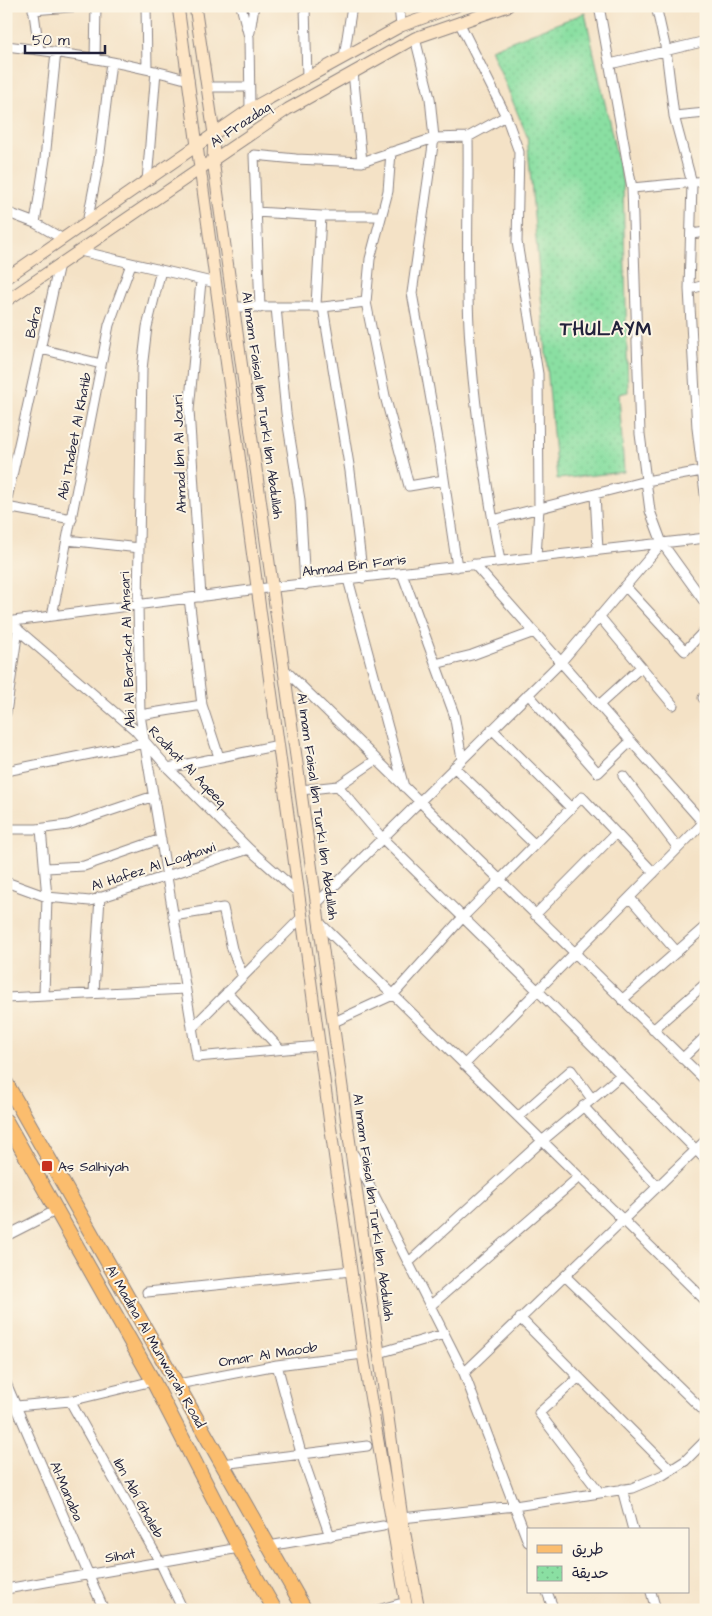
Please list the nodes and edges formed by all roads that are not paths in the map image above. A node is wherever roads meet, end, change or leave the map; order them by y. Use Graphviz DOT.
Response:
graph roads {
  1 [pos="82,6"];
  2 [pos="96,6"];
  3 [pos="146,6"];
  4 [pos="178,6"];
  5 [pos="196,6"];
  6 [pos="241,6"];
  7 [pos="254,6"];
  8 [pos="305,6"];
  9 [pos="352,6"];
  10 [pos="399,6"];
  11 [pos="455,6"];
  12 [pos="508,6"];
  13 [pos="599,6"];
  14 [pos="656,6"];
  15 [pos="62,7"];
  16 [pos="33,8"];
  17 [pos="459,22"];
  18 [pos="401,26"];
  19 [pos="249,37"];
  20 [pos="415,38"];
  21 [pos="706,41"];
  22 [pos="6,46"];
  23 [pos="39,50"];
  24 [pos="666,50"];
  25 [pos="56,52"];
  26 [pos="344,57"];
  27 [pos="95,59"];
  28 [pos="111,62"];
  29 [pos="610,64"];
  30 [pos="151,70"];
  31 [pos="353,72"];
  32 [pos="307,78"];
  33 [pos="189,80"];
  34 [pos="207,87"];
  35 [pos="249,87"];
  36 [pos="250,109"];
  37 [pos="706,113"];
  38 [pos="506,116"];
  39 [pos="674,116"];
  40 [pos="214,134"];
  41 [pos="468,137"];
  42 [pos="434,138"];
  43 [pos="198,145"];
  44 [pos="391,152"];
  45 [pos="213,160"];
  46 [pos="362,162"];
  47 [pos="201,169"];
  48 [pos="147,181"];
  49 [pos="706,181"];
  50 [pos="692,183"];
  51 [pos="632,188"];
  52 [pos="6,212"];
  53 [pos="256,212"];
  54 [pos="321,216"];
  55 [pos="381,216"];
  56 [pos="35,223"];
  57 [pos="87,223"];
  58 [pos="706,232"];
  59 [pos="691,234"];
  60 [pos="63,239"];
  61 [pos="80,251"];
  62 [pos="60,264"];
  63 [pos="130,264"];
  64 [pos="161,270"];
  65 [pos="6,278"];
  66 [pos="201,281"];
  67 [pos="216,283"];
  68 [pos="706,285"];
  69 [pos="689,289"];
  70 [pos="6,301"];
  71 [pos="366,302"];
  72 [pos="319,306"];
  73 [pos="234,307"];
  74 [pos="276,307"];
  75 [pos="260,308"];
  76 [pos="41,349"];
  77 [pos="102,364"];
  78 [pos="703,453"];
  79 [pos="702,471"];
  80 [pos="444,480"];
  81 [pos="646,482"];
  82 [pos="595,494"];
  83 [pos="706,502"];
  84 [pos="6,505"];
  85 [pos="539,508"];
  86 [pos="72,519"];
  87 [pos="493,520"];
  88 [pos="706,538"];
  89 [pos="68,540"];
  90 [pos="662,542"];
  91 [pos="138,548"];
  92 [pos="598,550"];
  93 [pos="536,557"];
  94 [pos="500,561"];
  95 [pos="474,564"];
  96 [pos="457,567"];
  97 [pos="402,573"];
  98 [pos="363,578"];
  99 [pos="348,579"];
  100 [pos="305,585"];
  101 [pos="626,586"];
  102 [pos="273,588"];
  103 [pos="258,589"];
  104 [pos="201,597"];
  105 [pos="189,598"];
  106 [pos="706,604"];
  107 [pos="138,605"];
  108 [pos="52,616"];
  109 [pos="600,616"];
  110 [pos="8,622"];
  111 [pos="18,629"];
  112 [pos="706,629"];
  113 [pos="534,632"];
  114 [pos="560,662"];
  115 [pos="435,664"];
  116 [pos="641,667"];
  117 [pos="9,668"];
  118 [pos="284,669"];
  119 [pos="528,694"];
  120 [pos="202,705"];
  121 [pos="599,705"];
  122 [pos="673,705"];
  123 [pos="6,713"];
  124 [pos="140,715"];
  125 [pos="492,729"];
  126 [pos="631,741"];
  127 [pos="144,743"];
  128 [pos="279,745"];
  129 [pos="219,757"];
  130 [pos="376,760"];
  131 [pos="462,760"];
  132 [pos="454,767"];
  133 [pos="168,768"];
  134 [pos="6,771"];
  135 [pos="623,776"];
  136 [pos="338,786"];
  137 [pos="404,789"];
  138 [pos="301,790"];
  139 [pos="154,796"];
  140 [pos="418,802"];
  141 [pos="571,808"];
  142 [pos="705,823"];
  143 [pos="6,829"];
  144 [pos="41,829"];
  145 [pos="616,832"];
  146 [pos="382,838"];
  147 [pos="161,839"];
  148 [pos="534,845"];
  149 [pos="678,848"];
  150 [pos="249,849"];
  151 [pos="46,868"];
  152 [pos="654,873"];
  153 [pos="166,876"];
  154 [pos="499,881"];
  155 [pos="6,882"];
  156 [pos="299,894"];
  157 [pos="47,897"];
  158 [pos="100,897"];
  159 [pos="630,898"];
  160 [pos="317,902"];
  161 [pos="535,915"];
  162 [pos="173,916"];
  163 [pos="302,917"];
  164 [pos="463,918"];
  165 [pos="320,923"];
  166 [pos="706,926"];
  167 [pos="677,952"];
  168 [pos="575,954"];
  169 [pos="242,977"];
  170 [pos="706,983"];
  171 [pos="185,989"];
  172 [pos="538,991"];
  173 [pos="94,992"];
  174 [pos="227,992"];
  175 [pos="44,995"];
  176 [pos="393,995"];
  177 [pos="6,998"];
  178 [pos="622,1000"];
  179 [pos="334,1022"];
  180 [pos="192,1028"];
  181 [pos="653,1030"];
  182 [pos="706,1036"];
  183 [pos="319,1046"];
  184 [pos="280,1049"];
  185 [pos="682,1059"];
  186 [pos="464,1065"];
  187 [pos="621,1074"];
  188 [pos="706,1081"];
  189 [pos="6,1083"];
  190 [pos="592,1099"];
  191 [pos="583,1106"];
  192 [pos="518,1117"];
  193 [pos="6,1121"];
  194 [pos="706,1140"];
  195 [pos="542,1141"];
  196 [pos="351,1150"];
  197 [pos="695,1150"];
  198 [pos="706,1160"];
  199 [pos="579,1177"];
  200 [pos="657,1186"];
  201 [pos="56,1210"];
  202 [pos="623,1220"];
  203 [pos="6,1236"];
  204 [pos="408,1263"];
  205 [pos="351,1271"];
  206 [pos="564,1276"];
  207 [pos="147,1292"];
  208 [pos="706,1301"];
  209 [pos="430,1306"];
  210 [pos="520,1318"];
  211 [pos="444,1334"];
  212 [pos="380,1353"];
  213 [pos="363,1354"];
  214 [pos="277,1365"];
  215 [pos="464,1373"];
  216 [pos="579,1377"];
  217 [pos="153,1381"];
  218 [pos="6,1383"];
  219 [pos="178,1384"];
  220 [pos="70,1401"];
  221 [pos="11,1406"];
  222 [pos="706,1413"];
  223 [pos="706,1440"];
  224 [pos="367,1446"];
  225 [pos="301,1453"];
  226 [pos="222,1464"];
  227 [pos="671,1470"];
  228 [pos="622,1489"];
  229 [pos="600,1493"];
  230 [pos="514,1506"];
  231 [pos="402,1518"];
  232 [pos="383,1526"];
  233 [pos="632,1528"];
  234 [pos="330,1536"];
  235 [pos="527,1539"];
  236 [pos="269,1546"];
  237 [pos="239,1548"];
  238 [pos="160,1562"];
  239 [pos="88,1575"];
  240 [pos="6,1589"];
  241 [pos="548,1594"];
  242 [pos="652,1594"];
  243 [pos="408,1608"];
  244 [pos="104,1610"];
  245 [pos="183,1610"];
  246 [pos="275,1610"];
  247 [pos="305,1610"];
  248 [pos="378,1610"];
  249 [pos="554,1610"];
  250 [pos="656,1610"];
  1 -- 15 [label="street"];
  2 -- 27 [label="street"];
  3 -- 30 [label="street"];
  4 -- 33 [label="main road"];
  5 -- 34 [label="main road, Al Imam Faisal Ibn Turki Ibn Abdullah"];
  6 -- 19 [label="street"];
  7 -- 19 [label="street"];
  8 -- 32 [label="street"];
  9 -- 26 [label="street"];
  10 -- 18 [label="street"];
  11 -- 18 [label="main road, Al Frazdaq"];
  12 -- 17 [label="main road, Al Frazdaq"];
  13 -- 29 [label="street"];
  14 -- 24 [label="street"];
  15 -- 16 [label="street"];
  16 -- 23 [label="street"];
  17 -- 20 [label="main road, Al Frazdaq"];
  17 -- 38 [label="street"];
  18 -- 26 [label="main road, Al Frazdaq"];
  19 -- 35 [label="street"];
  20 -- 31 [label="main road, Al Frazdaq"];
  20 -- 42 [label="street"];
  21 -- 24 [label="street"];
  22 -- 23 [label="street"];
  23 -- 25 [label="street"];
  24 -- 29 [label="street"];
  24 -- 39 [label="street"];
  25 -- 27 [label="street"];
  25 -- 56 [label="street"];
  26 -- 32 [label="main road, Al Frazdaq"];
  27 -- 28 [label="street"];
  28 -- 30 [label="street"];
  28 -- 57 [label="street"];
  29 -- 51 [label="street"];
  30 -- 33 [label="street"];
  30 -- 48 [label="street"];
  31 -- 45 [label="main road, Al Frazdaq"];
  31 -- 46 [label="street"];
  32 -- 36 [label="main road, Al Frazdaq"];
  33 -- 43 [label="main road"];
  34 -- 35 [label="street"];
  34 -- 40 [label="main road, Al Imam Faisal Ibn Turki Ibn Abdullah"];
  35 -- 36 [label="street"];
  36 -- 40 [label="main road, Al Frazdaq"];
  37 -- 39 [label="street"];
  38 -- 41 [label="street"];
  38 -- 85 [label="street"];
  39 -- 50 [label="street"];
  40 -- 43 [label="main road, Al Frazdaq"];
  40 -- 45 [label="main road, Al Imam Faisal Ibn Turki Ibn Abdullah"];
  41 -- 42 [label="street"];
  41 -- 87 [label="street"];
  42 -- 44 [label="street"];
  42 -- 80 [label="street"];
  43 -- 47 [label="main road"];
  43 -- 48 [label="main road, Al Frazdaq"];
  44 -- 46 [label="street"];
  44 -- 55 [label="street"];
  45 -- 47 [label="main road, Al Frazdaq"];
  45 -- 73 [label="main road, Al Imam Faisal Ibn Turki Ibn Abdullah"];
  46 -- 53 [label="street"];
  47 -- 61 [label="main road, Al Frazdaq"];
  47 -- 67 [label="main road"];
  48 -- 57 [label="main road, Al Frazdaq"];
  49 -- 50 [label="street"];
  50 -- 51 [label="street"];
  50 -- 59 [label="street"];
  51 -- 81 [label="street"];
  52 -- 56 [label="street"];
  53 -- 54 [label="street"];
  53 -- 75 [label="street"];
  54 -- 55 [label="street"];
  54 -- 72 [label="street"];
  55 -- 71 [label="street"];
  56 -- 60 [label="street"];
  57 -- 60 [label="main road, Al Frazdaq"];
  58 -- 59 [label="street"];
  59 -- 69 [label="street"];
  60 -- 65 [label="main road, Al Frazdaq"];
  61 -- 62 [label="main road, Al Frazdaq"];
  61 -- 63 [label="street"];
  62 -- 70 [label="main road, Al Frazdaq"];
  62 -- 76 [label="street, Bdra"];
  63 -- 64 [label="street"];
  63 -- 77 [label="street, Abi Thabet Al Khatib"];
  64 -- 66 [label="street"];
  64 -- 91 [label="street, Abi Al Barakat Al Ansari"];
  66 -- 67 [label="street"];
  66 -- 104 [label="street, Ahmad Ibn Al Jouri"];
  67 -- 103 [label="main road"];
  68 -- 69 [label="street"];
  69 -- 78 [label="street"];
  71 -- 72 [label="street"];
  71 -- 80 [label="street"];
  72 -- 74 [label="street"];
  72 -- 98 [label="street"];
  73 -- 75 [label="street"];
  73 -- 102 [label="main road, Al Imam Faisal Ibn Turki Ibn Abdullah"];
  74 -- 75 [label="street"];
  74 -- 100 [label="street"];
  76 -- 77 [label="street"];
  76 -- 84 [label="street, Bdra"];
  77 -- 86 [label="street, Abi Thabet Al Khatib"];
  78 -- 79 [label="street"];
  79 -- 81 [label="street"];
  79 -- 83 [label="street"];
  80 -- 96 [label="street"];
  81 -- 82 [label="street"];
  81 -- 90 [label="street"];
  82 -- 85 [label="street"];
  82 -- 92 [label="street"];
  84 -- 86 [label="street"];
  85 -- 87 [label="street"];
  85 -- 93 [label="street"];
  86 -- 89 [label="street, Abi Thabet Al Khatib"];
  87 -- 94 [label="street"];
  88 -- 90 [label="street, Ahmad Bin Faris"];
  89 -- 91 [label="street"];
  89 -- 108 [label="street, Abi Thabet Al Khatib"];
  90 -- 92 [label="street, Ahmad Bin Faris"];
  90 -- 101 [label="street"];
  90 -- 106 [label="street"];
  91 -- 107 [label="street, Abi Al Barakat Al Ansari"];
  92 -- 93 [label="street, Ahmad Bin Faris"];
  93 -- 94 [label="street, Ahmad Bin Faris"];
  94 -- 95 [label="street, Ahmad Bin Faris"];
  95 -- 96 [label="street, Ahmad Bin Faris"];
  95 -- 113 [label="street"];
  96 -- 97 [label="street, Ahmad Bin Faris"];
  97 -- 98 [label="street, Ahmad Bin Faris"];
  97 -- 115 [label="street"];
  98 -- 99 [label="street, Ahmad Bin Faris"];
  99 -- 100 [label="street, Ahmad Bin Faris"];
  99 -- 137 [label="street"];
  100 -- 102 [label="street, Ahmad Bin Faris"];
  101 -- 109 [label="street"];
  101 -- 112 [label="street"];
  102 -- 103 [label="street, Ahmad Bin Faris"];
  102 -- 118 [label="main road, Al Imam Faisal Ibn Turki Ibn Abdullah"];
  103 -- 104 [label="street, Ahmad Bin Faris"];
  103 -- 128 [label="main road"];
  104 -- 105 [label="street, Ahmad Bin Faris"];
  105 -- 107 [label="street, Ahmad Bin Faris"];
  105 -- 120 [label="street"];
  107 -- 108 [label="street, Ahmad Bin Faris"];
  107 -- 124 [label="street, Abi Al Barakat Al Ansari"];
  108 -- 110 [label="street, Ahmad Bin Faris"];
  109 -- 114 [label="street"];
  109 -- 116 [label="street"];
  110 -- 111 [label="street, Rodhat Al Aqeeq"];
  111 -- 117 [label="street"];
  111 -- 127 [label="street, Rodhat Al Aqeeq"];
  113 -- 114 [label="street"];
  113 -- 115 [label="street"];
  114 -- 119 [label="street"];
  114 -- 121 [label="street"];
  115 -- 131 [label="street"];
  116 -- 121 [label="street"];
  116 -- 122 [label="street"];
  117 -- 123 [label="street"];
  118 -- 130 [label="street"];
  118 -- 138 [label="main road, Al Imam Faisal Ibn Turki Ibn Abdullah"];
  119 -- 125 [label="street"];
  119 -- 126 [label="street"];
  120 -- 124 [label="street"];
  120 -- 129 [label="street"];
  121 -- 126 [label="street"];
  124 -- 127 [label="street, Abi Al Barakat Al Ansari"];
  125 -- 131 [label="street"];
  125 -- 141 [label="street"];
  126 -- 142 [label="street"];
  127 -- 133 [label="street, Rodhat Al Aqeeq"];
  127 -- 134 [label="street"];
  127 -- 139 [label="street, Abi Al Barakat Al Ansari"];
  128 -- 129 [label="street"];
  128 -- 156 [label="main road"];
  129 -- 133 [label="street"];
  130 -- 136 [label="street"];
  130 -- 137 [label="street"];
  131 -- 132 [label="street"];
  132 -- 140 [label="street"];
  132 -- 148 [label="street"];
  133 -- 150 [label="street, Rodhat Al Aqeeq"];
  135 -- 149 [label="street"];
  136 -- 138 [label="street"];
  136 -- 146 [label="street"];
  137 -- 140 [label="street"];
  138 -- 160 [label="main road, Al Imam Faisal Ibn Turki Ibn Abdullah"];
  139 -- 144 [label="street"];
  139 -- 147 [label="street, Abi Al Barakat Al Ansari"];
  140 -- 146 [label="street"];
  140 -- 154 [label="street"];
  141 -- 145 [label="street"];
  141 -- 148 [label="street"];
  142 -- 149 [label="street"];
  143 -- 144 [label="street"];
  144 -- 151 [label="street"];
  145 -- 152 [label="street"];
  145 -- 161 [label="street"];
  146 -- 160 [label="street"];
  146 -- 164 [label="street"];
  147 -- 151 [label="street"];
  147 -- 153 [label="street, Abi Al Barakat Al Ansari"];
  148 -- 154 [label="street"];
  149 -- 152 [label="street"];
  150 -- 153 [label="street, Al Hafez Al Loghawi"];
  150 -- 156 [label="street, Rodhat Al Aqeeq"];
  151 -- 157 [label="street"];
  152 -- 159 [label="street"];
  153 -- 158 [label="street, Al Hafez Al Loghawi"];
  153 -- 162 [label="street, Abi Al Barakat Al Ansari"];
  154 -- 161 [label="street"];
  154 -- 164 [label="street"];
  155 -- 157 [label="street, Al Hafez Al Loghawi"];
  156 -- 163 [label="main road"];
  157 -- 158 [label="street, Al Hafez Al Loghawi"];
  157 -- 175 [label="street"];
  158 -- 173 [label="street"];
  159 -- 167 [label="street"];
  159 -- 168 [label="street"];
  160 -- 165 [label="main road, Al Imam Faisal Ibn Turki Ibn Abdullah"];
  161 -- 168 [label="street"];
  162 -- 169 [label="street"];
  162 -- 171 [label="street, Abi Al Barakat Al Ansari"];
  163 -- 169 [label="street"];
  163 -- 183 [label="main road"];
  164 -- 172 [label="street"];
  164 -- 176 [label="street"];
  165 -- 176 [label="street"];
  165 -- 179 [label="main road, Al Imam Faisal Ibn Turki Ibn Abdullah"];
  166 -- 167 [label="street"];
  167 -- 178 [label="street"];
  168 -- 172 [label="street"];
  168 -- 178 [label="street"];
  169 -- 174 [label="street"];
  170 -- 181 [label="street"];
  171 -- 173 [label="street"];
  171 -- 180 [label="street, Abi Al Barakat Al Ansari"];
  172 -- 186 [label="street"];
  172 -- 187 [label="street"];
  173 -- 175 [label="street"];
  174 -- 180 [label="street"];
  174 -- 184 [label="street"];
  175 -- 177 [label="street"];
  176 -- 179 [label="street"];
  176 -- 186 [label="street"];
  178 -- 181 [label="street"];
  179 -- 196 [label="main road, Al Imam Faisal Ibn Turki Ibn Abdullah"];
  180 -- 184 [label="street, Abi Al Barakat Al Ansari"];
  181 -- 185 [label="street"];
  182 -- 185 [label="street"];
  183 -- 184 [label="street"];
  183 -- 205 [label="main road"];
  185 -- 188 [label="street"];
  186 -- 192 [label="street"];
  187 -- 190 [label="street"];
  187 -- 197 [label="street"];
  189 -- 219 [label="main road, Al Madina Al Munwarah Road"];
  190 -- 191 [label="street"];
  190 -- 192 [label="street"];
  191 -- 195 [label="street"];
  191 -- 200 [label="street"];
  192 -- 195 [label="street"];
  193 -- 201 [label="main road, Al Madina Al Munwarah Road"];
  194 -- 197 [label="street"];
  195 -- 199 [label="street"];
  195 -- 204 [label="street"];
  196 -- 204 [label="street"];
  196 -- 212 [label="main road, Al Imam Faisal Ibn Turki Ibn Abdullah"];
  197 -- 198 [label="street"];
  197 -- 200 [label="street"];
  199 -- 202 [label="street"];
  199 -- 209 [label="street"];
  200 -- 202 [label="street"];
  201 -- 203 [label="street"];
  201 -- 217 [label="main road, Al Madina Al Munwarah Road"];
  202 -- 206 [label="street"];
  202 -- 208 [label="street"];
  204 -- 209 [label="street"];
  205 -- 207 [label="street"];
  205 -- 213 [label="main road"];
  206 -- 210 [label="street"];
  206 -- 222 [label="street"];
  209 -- 211 [label="street"];
  210 -- 215 [label="street"];
  210 -- 216 [label="street"];
  211 -- 212 [label="street"];
  211 -- 215 [label="street"];
  212 -- 231 [label="main road, Al Imam Faisal Ibn Turki Ibn Abdullah"];
  213 -- 214 [label="street, Omar Al Maoob"];
  213 -- 243 [label="main road"];
  214 -- 219 [label="street, Omar Al Maoob"];
  214 -- 225 [label="street"];
  215 -- 230 [label="street"];
  216 -- 227 [label="street"];
  216 -- 229 [label="street"];
  217 -- 220 [label="street"];
  217 -- 237 [label="main road, Al Madina Al Munwarah Road"];
  218 -- 221 [label="street, Al-Manaba"];
  219 -- 226 [label="main road, Al Madina Al Munwarah Road"];
  220 -- 221 [label="street"];
  220 -- 238 [label="street, Ibn Abi Ghaleb"];
  221 -- 239 [label="street, Al-Manaba"];
  223 -- 227 [label="street"];
  224 -- 225 [label="street"];
  225 -- 226 [label="street"];
  225 -- 234 [label="street"];
  226 -- 236 [label="main road, Al Madina Al Munwarah Road"];
  227 -- 228 [label="street"];
  228 -- 229 [label="street"];
  228 -- 233 [label="street"];
  229 -- 230 [label="street"];
  230 -- 231 [label="street"];
  230 -- 235 [label="street"];
  231 -- 243 [label="main road, Al Imam Faisal Ibn Turki Ibn Abdullah"];
  232 -- 234 [label="street"];
  234 -- 236 [label="street"];
  236 -- 247 [label="main road, Al Madina Al Munwarah Road"];
  237 -- 238 [label="street, Sihat"];
  237 -- 246 [label="main road, Al Madina Al Munwarah Road"];
  238 -- 239 [label="street, Sihat"];
  238 -- 245 [label="street, Ibn Abi Ghaleb"];
  239 -- 240 [label="street, Sihat"];
  239 -- 244 [label="street, Al-Manaba"];
  241 -- 249 [label="street"];
  242 -- 250 [label="street"];
  243 -- 248 [label="street"];
}
